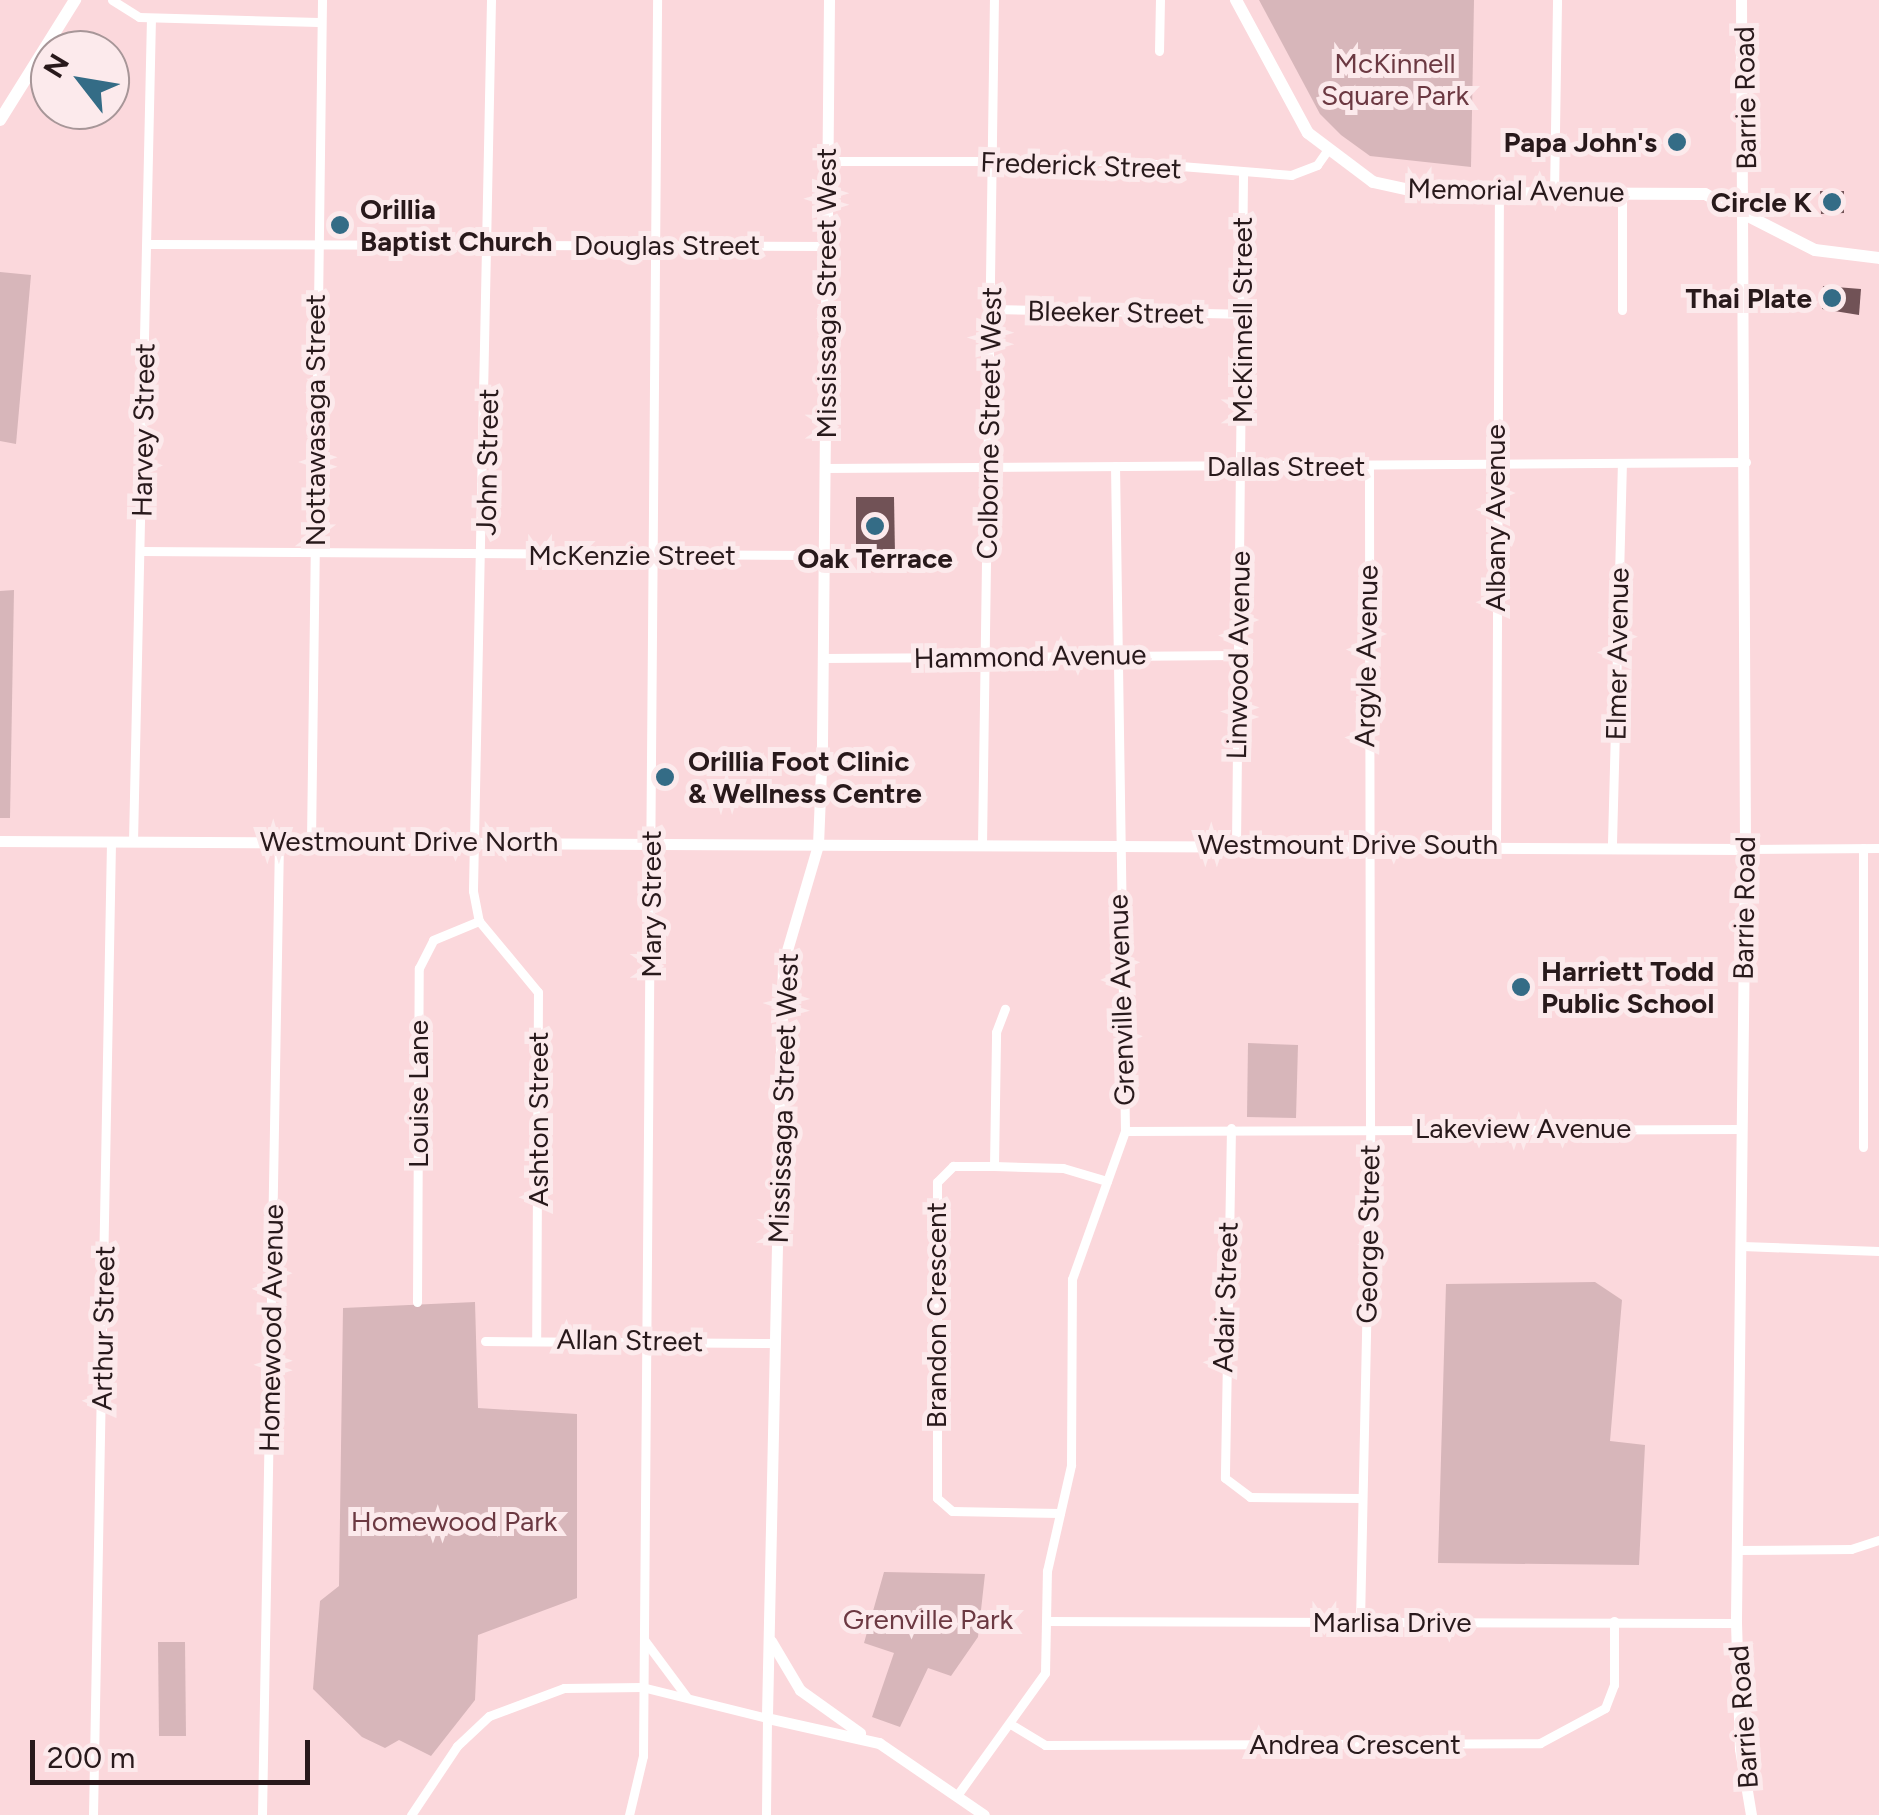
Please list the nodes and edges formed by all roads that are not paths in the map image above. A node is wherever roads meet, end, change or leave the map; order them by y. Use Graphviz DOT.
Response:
graph roads {
  1 [pos="74,0"];
  2 [pos="112,0"];
  3 [pos="322,0"];
  4 [pos="491,0"];
  5 [pos="658,0"];
  6 [pos="829,0"];
  7 [pos="994,0"];
  8 [pos="1160,0"];
  9 [pos="1236,0"];
  10 [pos="1557,0"];
  11 [pos="1741,0"];
  12 [pos="151,18"];
  13 [pos="318,22"];
  14 [pos="1159,51"];
  15 [pos="0,120"];
  16 [pos="1326,152"];
  17 [pos="827,161"];
  18 [pos="992,161"];
  19 [pos="1243,174"];
  20 [pos="1499,193"];
  21 [pos="1622,193"];
  22 [pos="1554,194"];
  23 [pos="1746,212"];
  24 [pos="147,244"];
  25 [pos="316,245"];
  26 [pos="657,245"];
  27 [pos="490,246"];
  28 [pos="826,246"];
  29 [pos="1879,258"];
  30 [pos="991,309"];
  31 [pos="1622,310"];
  32 [pos="1242,314"];
  33 [pos="1746,462"];
  34 [pos="1622,465"];
  35 [pos="989,466"];
  36 [pos="1115,466"];
  37 [pos="1240,466"];
  38 [pos="1369,466"];
  39 [pos="1494,466"];
  40 [pos="825,468"];
  41 [pos="141,551"];
  42 [pos="314,554"];
  43 [pos="485,554"];
  44 [pos="654,554"];
  45 [pos="824,556"];
  46 [pos="1115,654"];
  47 [pos="1238,654"];
  48 [pos="823,658"];
  49 [pos="984,658"];
  50 [pos="0,841"];
  51 [pos="111,841"];
  52 [pos="279,841"];
  53 [pos="310,841"];
  54 [pos="478,841"];
  55 [pos="133,842"];
  56 [pos="652,842"];
  57 [pos="1496,843"];
  58 [pos="1612,843"];
  59 [pos="1116,844"];
  60 [pos="818,845"];
  61 [pos="1236,845"];
  62 [pos="1364,845"];
  63 [pos="982,846"];
  64 [pos="1863,848"];
  65 [pos="1879,848"];
  66 [pos="1745,849"];
  67 [pos="479,922"];
  68 [pos="1005,1008"];
  69 [pos="1370,1127"];
  70 [pos="1231,1128"];
  71 [pos="1740,1129"];
  72 [pos="1126,1131"];
  73 [pos="1863,1146"];
  74 [pos="994,1166"];
  75 [pos="1107,1181"];
  76 [pos="1742,1246"];
  77 [pos="1879,1251"];
  78 [pos="416,1302"];
  79 [pos="536,1339"];
  80 [pos="648,1340"];
  81 [pos="485,1341"];
  82 [pos="775,1342"];
  83 [pos="1362,1498"];
  84 [pos="1060,1513"];
  85 [pos="1879,1540"];
  86 [pos="1736,1550"];
  87 [pos="1614,1621"];
  88 [pos="1047,1622"];
  89 [pos="1360,1622"];
  90 [pos="1736,1622"];
  91 [pos="769,1638"];
  92 [pos="643,1639"];
  93 [pos="642,1687"];
  94 [pos="688,1698"];
  95 [pos="768,1718"];
  96 [pos="1012,1725"];
  97 [pos="872,1741"];
  98 [pos="958,1794"];
  99 [pos="93,1815"];
  100 [pos="262,1815"];
  101 [pos="411,1815"];
  102 [pos="628,1815"];
  103 [pos="766,1815"];
  104 [pos="984,1815"];
  105 [pos="1751,1815"];
  1 -- 15 [label="main road"];
  2 -- 12 [label="street"];
  3 -- 13 [label="street, Nottawasaga Street"];
  4 -- 27 [label="street, John Street"];
  5 -- 26 [label="street, Mary Street"];
  6 -- 17 [label="street, Mississaga Street West"];
  7 -- 18 [label="street, Colborne Street West"];
  8 -- 14 [label="street"];
  9 -- 16 [label="main road, Memorial Avenue"];
  10 -- 22 [label="street"];
  11 -- 23 [label="street, Barrie Road"];
  12 -- 13 [label="street"];
  12 -- 24 [label="street, Harvey Street"];
  13 -- 25 [label="street, Nottawasaga Street"];
  16 -- 19 [label="street, Frederick Street"];
  16 -- 20 [label="main road, Memorial Avenue"];
  17 -- 18 [label="street, Frederick Street"];
  17 -- 28 [label="street, Mississaga Street West"];
  18 -- 19 [label="street, Frederick Street"];
  18 -- 30 [label="street, Colborne Street West"];
  19 -- 32 [label="street, McKinnell Street"];
  20 -- 22 [label="main road, Memorial Avenue"];
  20 -- 39 [label="street, Albany Avenue"];
  21 -- 22 [label="main road, Memorial Avenue"];
  21 -- 23 [label="main road, Memorial Avenue"];
  21 -- 31 [label="street"];
  23 -- 29 [label="main road, Memorial Avenue"];
  23 -- 33 [label="street, Barrie Road"];
  24 -- 25 [label="street, Douglas Street"];
  24 -- 41 [label="street, Harvey Street"];
  25 -- 27 [label="street, Douglas Street"];
  25 -- 42 [label="street, Nottawasaga Street"];
  26 -- 27 [label="street, Douglas Street"];
  26 -- 28 [label="street, Douglas Street"];
  26 -- 44 [label="street, Mary Street"];
  27 -- 43 [label="street, John Street"];
  28 -- 40 [label="street, Mississaga Street West"];
  30 -- 32 [label="street, Bleeker Street"];
  30 -- 35 [label="street, Colborne Street West"];
  32 -- 37 [label="street, McKinnell Street"];
  33 -- 34 [label="street, Dallas Street"];
  33 -- 66 [label="street, Barrie Road"];
  34 -- 39 [label="street, Dallas Street"];
  34 -- 58 [label="street, Elmer Avenue"];
  35 -- 36 [label="street, Dallas Street"];
  35 -- 40 [label="street, Dallas Street"];
  35 -- 49 [label="street, Colborne Street West"];
  36 -- 37 [label="street, Dallas Street"];
  36 -- 46 [label="street, Grenville Avenue"];
  37 -- 38 [label="street, Dallas Street"];
  37 -- 47 [label="street, Linwood Avenue"];
  38 -- 39 [label="street, Dallas Street"];
  38 -- 62 [label="street, Argyle Avenue"];
  39 -- 57 [label="street, Albany Avenue"];
  40 -- 45 [label="street, Mississaga Street West"];
  41 -- 42 [label="street, McKenzie Street"];
  41 -- 55 [label="street, Harvey Street"];
  42 -- 43 [label="street, McKenzie Street"];
  42 -- 53 [label="street, Nottawasaga Street"];
  43 -- 44 [label="street, McKenzie Street"];
  43 -- 54 [label="street, John Street"];
  44 -- 45 [label="street, McKenzie Street"];
  44 -- 56 [label="street, Mary Street"];
  45 -- 48 [label="street, Mississaga Street West"];
  46 -- 47 [label="street, Hammond Avenue"];
  46 -- 49 [label="street, Hammond Avenue"];
  46 -- 59 [label="street, Grenville Avenue"];
  47 -- 61 [label="street, Linwood Avenue"];
  48 -- 49 [label="street, Hammond Avenue"];
  48 -- 60 [label="street, Mississaga Street West"];
  49 -- 63 [label="street, Colborne Street West"];
  50 -- 51 [label="street, Westmount Drive North"];
  51 -- 55 [label="street, Westmount Drive North"];
  51 -- 99 [label="street, Arthur Street"];
  52 -- 53 [label="street, Westmount Drive North"];
  52 -- 55 [label="street, Westmount Drive North"];
  52 -- 100 [label="street, Homewood Avenue"];
  53 -- 54 [label="street, Westmount Drive North"];
  54 -- 56 [label="street, Westmount Drive North"];
  54 -- 67 [label="street, John Street"];
  56 -- 60 [label="street, Westmount Drive North"];
  56 -- 80 [label="street, Mary Street"];
  57 -- 58 [label="street, Westmount Drive South"];
  57 -- 62 [label="street, Westmount Drive South"];
  58 -- 66 [label="street, Westmount Drive South"];
  59 -- 61 [label="street, Westmount Drive South"];
  59 -- 63 [label="street, Westmount Drive South"];
  59 -- 72 [label="street, Grenville Avenue"];
  60 -- 63 [label="street, Westmount Drive South"];
  60 -- 82 [label="street, Mississaga Street West"];
  61 -- 62 [label="street, Westmount Drive South"];
  62 -- 69 [label="street, George Street"];
  64 -- 65 [label="street, Westmount Drive South"];
  64 -- 66 [label="street, Westmount Drive South"];
  64 -- 73 [label="street"];
  66 -- 71 [label="street, Barrie Road"];
  67 -- 78 [label="street, Louise Lane"];
  67 -- 79 [label="street, Ashton Street"];
  68 -- 74 [label="street"];
  69 -- 70 [label="street, Lakeview Avenue"];
  69 -- 71 [label="street, Lakeview Avenue"];
  69 -- 83 [label="street, George Street"];
  70 -- 72 [label="street, Lakeview Avenue"];
  70 -- 83 [label="street, Adair Street"];
  71 -- 76 [label="street, Barrie Road"];
  72 -- 75 [label="street, Grenville Avenue"];
  74 -- 75 [label="street, Brandon Crescent"];
  74 -- 84 [label="street, Brandon Crescent"];
  75 -- 84 [label="street, Grenville Avenue"];
  76 -- 77 [label="street"];
  76 -- 86 [label="street, Barrie Road"];
  79 -- 80 [label="street, Allan Street"];
  79 -- 81 [label="street, Allan Street"];
  80 -- 82 [label="street, Allan Street"];
  80 -- 92 [label="street, Mary Street"];
  82 -- 91 [label="street, Mississaga Street West"];
  83 -- 89 [label="street, George Street"];
  84 -- 88 [label="street, Grenville Avenue"];
  85 -- 86 [label="street"];
  86 -- 90 [label="street, Barrie Road"];
  87 -- 89 [label="street, Marlisa Drive"];
  87 -- 90 [label="street, Marlisa Drive"];
  87 -- 96 [label="street, Andrea Crescent"];
  88 -- 89 [label="street, Marlisa Drive"];
  88 -- 96 [label="street, Grenville Avenue"];
  90 -- 105 [label="street, Barrie Road"];
  91 -- 95 [label="street, Mississaga Street West"];
  91 -- 97 [label="street"];
  92 -- 93 [label="street, Mary Street"];
  92 -- 94 [label="street"];
  93 -- 94 [label="street"];
  93 -- 101 [label="street"];
  93 -- 102 [label="street, Mary Street"];
  94 -- 95 [label="street"];
  95 -- 97 [label="street"];
  95 -- 103 [label="street"];
  96 -- 98 [label="street, Grenville Avenue"];
  97 -- 98 [label="street"];
  98 -- 104 [label="street"];
}
